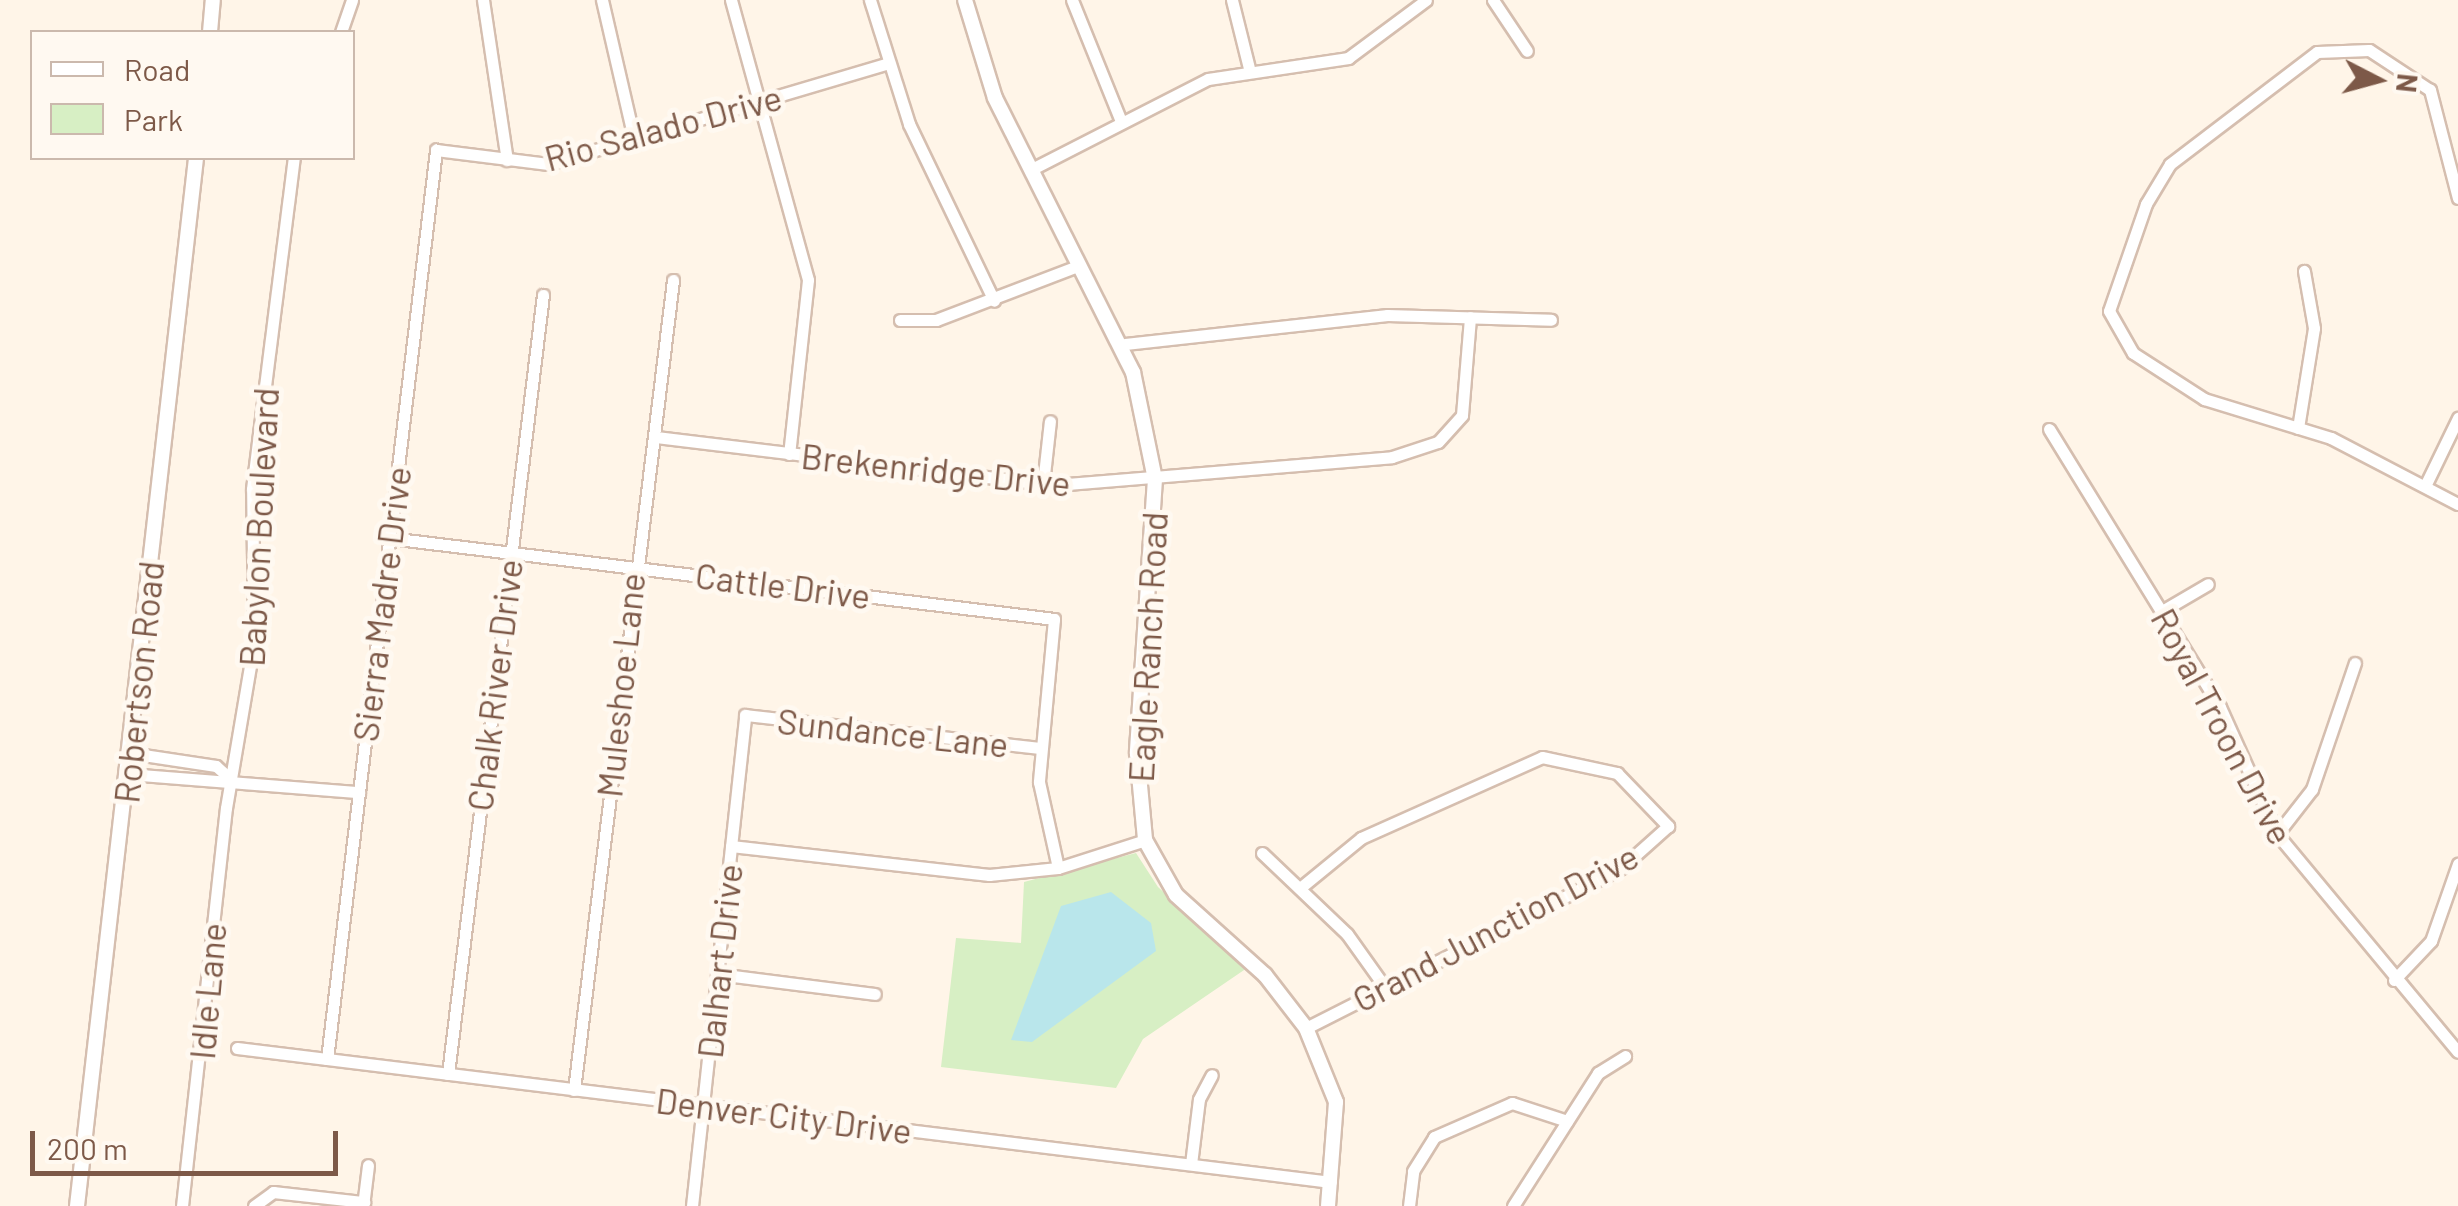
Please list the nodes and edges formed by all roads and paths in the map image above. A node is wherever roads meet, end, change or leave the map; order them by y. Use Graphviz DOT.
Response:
graph roads {
  1 [pos="214,0"];
  2 [pos="352,0"];
  3 [pos="483,0"];
  4 [pos="602,0"];
  5 [pos="731,0"];
  6 [pos="870,0"];
  7 [pos="964,0"];
  8 [pos="1072,0"];
  9 [pos="1232,0"];
  10 [pos="1426,0"];
  11 [pos="1493,0"];
  12 [pos="210,30"];
  13 [pos="342,30"];
  14 [pos="1527,51"];
  15 [pos="886,64"];
  16 [pos="1249,68"];
  17 [pos="756,104"];
  18 [pos="1122,121"];
  19 [pos="634,139"];
  20 [pos="436,150"];
  21 [pos="196,160"];
  22 [pos="294,160"];
  23 [pos="508,160"];
  24 [pos="1030,170"];
  25 [pos="2458,198"];
  26 [pos="1080,266"];
  27 [pos="2304,270"];
  28 [pos="673,280"];
  29 [pos="543,295"];
  30 [pos="994,301"];
  31 [pos="1470,317"];
  32 [pos="900,320"];
  33 [pos="1552,320"];
  34 [pos="1125,344"];
  35 [pos="2458,418"];
  36 [pos="1050,422"];
  37 [pos="2298,428"];
  38 [pos="2049,429"];
  39 [pos="656,437"];
  40 [pos="789,454"];
  41 [pos="1155,479"];
  42 [pos="1043,484"];
  43 [pos="2425,486"];
  44 [pos="2458,504"];
  45 [pos="389,538"];
  46 [pos="511,552"];
  47 [pos="634,566"];
  48 [pos="2208,584"];
  49 [pos="2162,610"];
  50 [pos="2355,663"];
  51 [pos="745,716"];
  52 [pos="1041,748"];
  53 [pos="130,753"];
  54 [pos="128,774"];
  55 [pos="232,776"];
  56 [pos="358,792"];
  57 [pos="2276,834"];
  58 [pos="1145,840"];
  59 [pos="731,846"];
  60 [pos="1262,854"];
  61 [pos="2458,864"];
  62 [pos="1058,868"];
  63 [pos="1300,888"];
  64 [pos="717,974"];
  65 [pos="2394,980"];
  66 [pos="1382,983"];
  67 [pos="875,994"];
  68 [pos="1306,1028"];
  69 [pos="237,1048"];
  70 [pos="2458,1052"];
  71 [pos="1625,1056"];
  72 [pos="327,1059"];
  73 [pos="448,1074"];
  74 [pos="1212,1076"];
  75 [pos="574,1090"];
  76 [pos="703,1105"];
  77 [pos="1568,1121"];
  78 [pos="1191,1164"];
  79 [pos="368,1166"];
  80 [pos="1331,1182"];
  81 [pos="364,1204"];
  82 [pos="77,1206"];
  83 [pos="182,1206"];
  84 [pos="254,1206"];
  85 [pos="692,1206"];
  86 [pos="1328,1206"];
  87 [pos="1409,1206"];
  88 [pos="1513,1206"];
  1 -- 12 [label="street"];
  2 -- 13 [label="street"];
  3 -- 23 [label="street"];
  4 -- 19 [label="street"];
  5 -- 17 [label="street"];
  6 -- 15 [label="street"];
  7 -- 24 [label="street, Eagle Ranch Road"];
  8 -- 18 [label="street"];
  9 -- 16 [label="street"];
  10 -- 16 [label="street"];
  11 -- 14 [label="street"];
  15 -- 17 [label="street, Rio Salado Drive"];
  15 -- 30 [label="street"];
  16 -- 18 [label="street"];
  17 -- 19 [label="street, Rio Salado Drive"];
  17 -- 40 [label="street"];
  18 -- 24 [label="street"];
  19 -- 23 [label="street, Rio Salado Drive"];
  20 -- 23 [label="street, Rio Salado Drive"];
  20 -- 45 [label="street, Sierra Madre Drive"];
  21 -- 53 [label="street, Robertson Road"];
  22 -- 55 [label="street, Babylon Boulevard"];
  24 -- 26 [label="street, Eagle Ranch Road"];
  25 -- 37 [label="street"];
  26 -- 30 [label="street"];
  26 -- 34 [label="street, Eagle Ranch Road"];
  27 -- 37 [label="street"];
  28 -- 39 [label="street, Muleshoe Lane"];
  29 -- 46 [label="street, Chalk River Drive"];
  30 -- 32 [label="street"];
  31 -- 33 [label="street"];
  31 -- 34 [label="street"];
  31 -- 41 [label="street, Brekenridge Drive"];
  34 -- 41 [label="street, Eagle Ranch Road"];
  35 -- 43 [label="street"];
  36 -- 42 [label="street"];
  37 -- 43 [label="street"];
  38 -- 49 [label="street, Royal Troon Drive"];
  39 -- 40 [label="street, Brekenridge Drive"];
  39 -- 47 [label="street, Muleshoe Lane"];
  40 -- 42 [label="street, Brekenridge Drive"];
  41 -- 42 [label="street, Brekenridge Drive"];
  41 -- 58 [label="street, Eagle Ranch Road"];
  43 -- 44 [label="street"];
  45 -- 46 [label="street, Cattle Drive"];
  45 -- 56 [label="street, Sierra Madre Drive"];
  46 -- 47 [label="street, Cattle Drive"];
  46 -- 73 [label="street, Chalk River Drive"];
  47 -- 52 [label="street, Cattle Drive"];
  47 -- 75 [label="street, Muleshoe Lane"];
  48 -- 49 [label="street"];
  49 -- 57 [label="street, Royal Troon Drive"];
  50 -- 57 [label="street"];
  51 -- 52 [label="street, Sundance Lane"];
  51 -- 59 [label="street, Dalhart Drive"];
  52 -- 62 [label="street"];
  53 -- 54 [label="street, Robertson Road"];
  53 -- 55 [label="street"];
  54 -- 55 [label="street"];
  54 -- 82 [label="street, Robertson Road"];
  55 -- 56 [label="street"];
  55 -- 83 [label="street, Idle Lane"];
  56 -- 72 [label="street, Sierra Madre Drive"];
  57 -- 65 [label="street, Royal Troon Drive"];
  58 -- 62 [label="street"];
  58 -- 68 [label="street, Eagle Ranch Road"];
  59 -- 62 [label="street"];
  59 -- 64 [label="street, Dalhart Drive"];
  60 -- 63 [label="street"];
  61 -- 65 [label="street"];
  63 -- 66 [label="street"];
  63 -- 66 [label="street, Grand Junction Drive"];
  64 -- 67 [label="street"];
  64 -- 76 [label="street, Dalhart Drive"];
  65 -- 70 [label="street, Royal Troon Drive"];
  66 -- 68 [label="street, Grand Junction Drive"];
  68 -- 80 [label="street, Eagle Ranch Road"];
  69 -- 72 [label="street, Denver City Drive"];
  71 -- 77 [label="street"];
  72 -- 73 [label="street, Denver City Drive"];
  73 -- 75 [label="street, Denver City Drive"];
  74 -- 78 [label="street"];
  75 -- 76 [label="street, Denver City Drive"];
  76 -- 78 [label="street, Denver City Drive"];
  76 -- 85 [label="street, Dalhart Drive"];
  77 -- 87 [label="street"];
  77 -- 88 [label="street"];
  78 -- 80 [label="street, Denver City Drive"];
  79 -- 81 [label="street"];
  80 -- 86 [label="street, Eagle Ranch Road"];
  81 -- 84 [label="street"];
}
